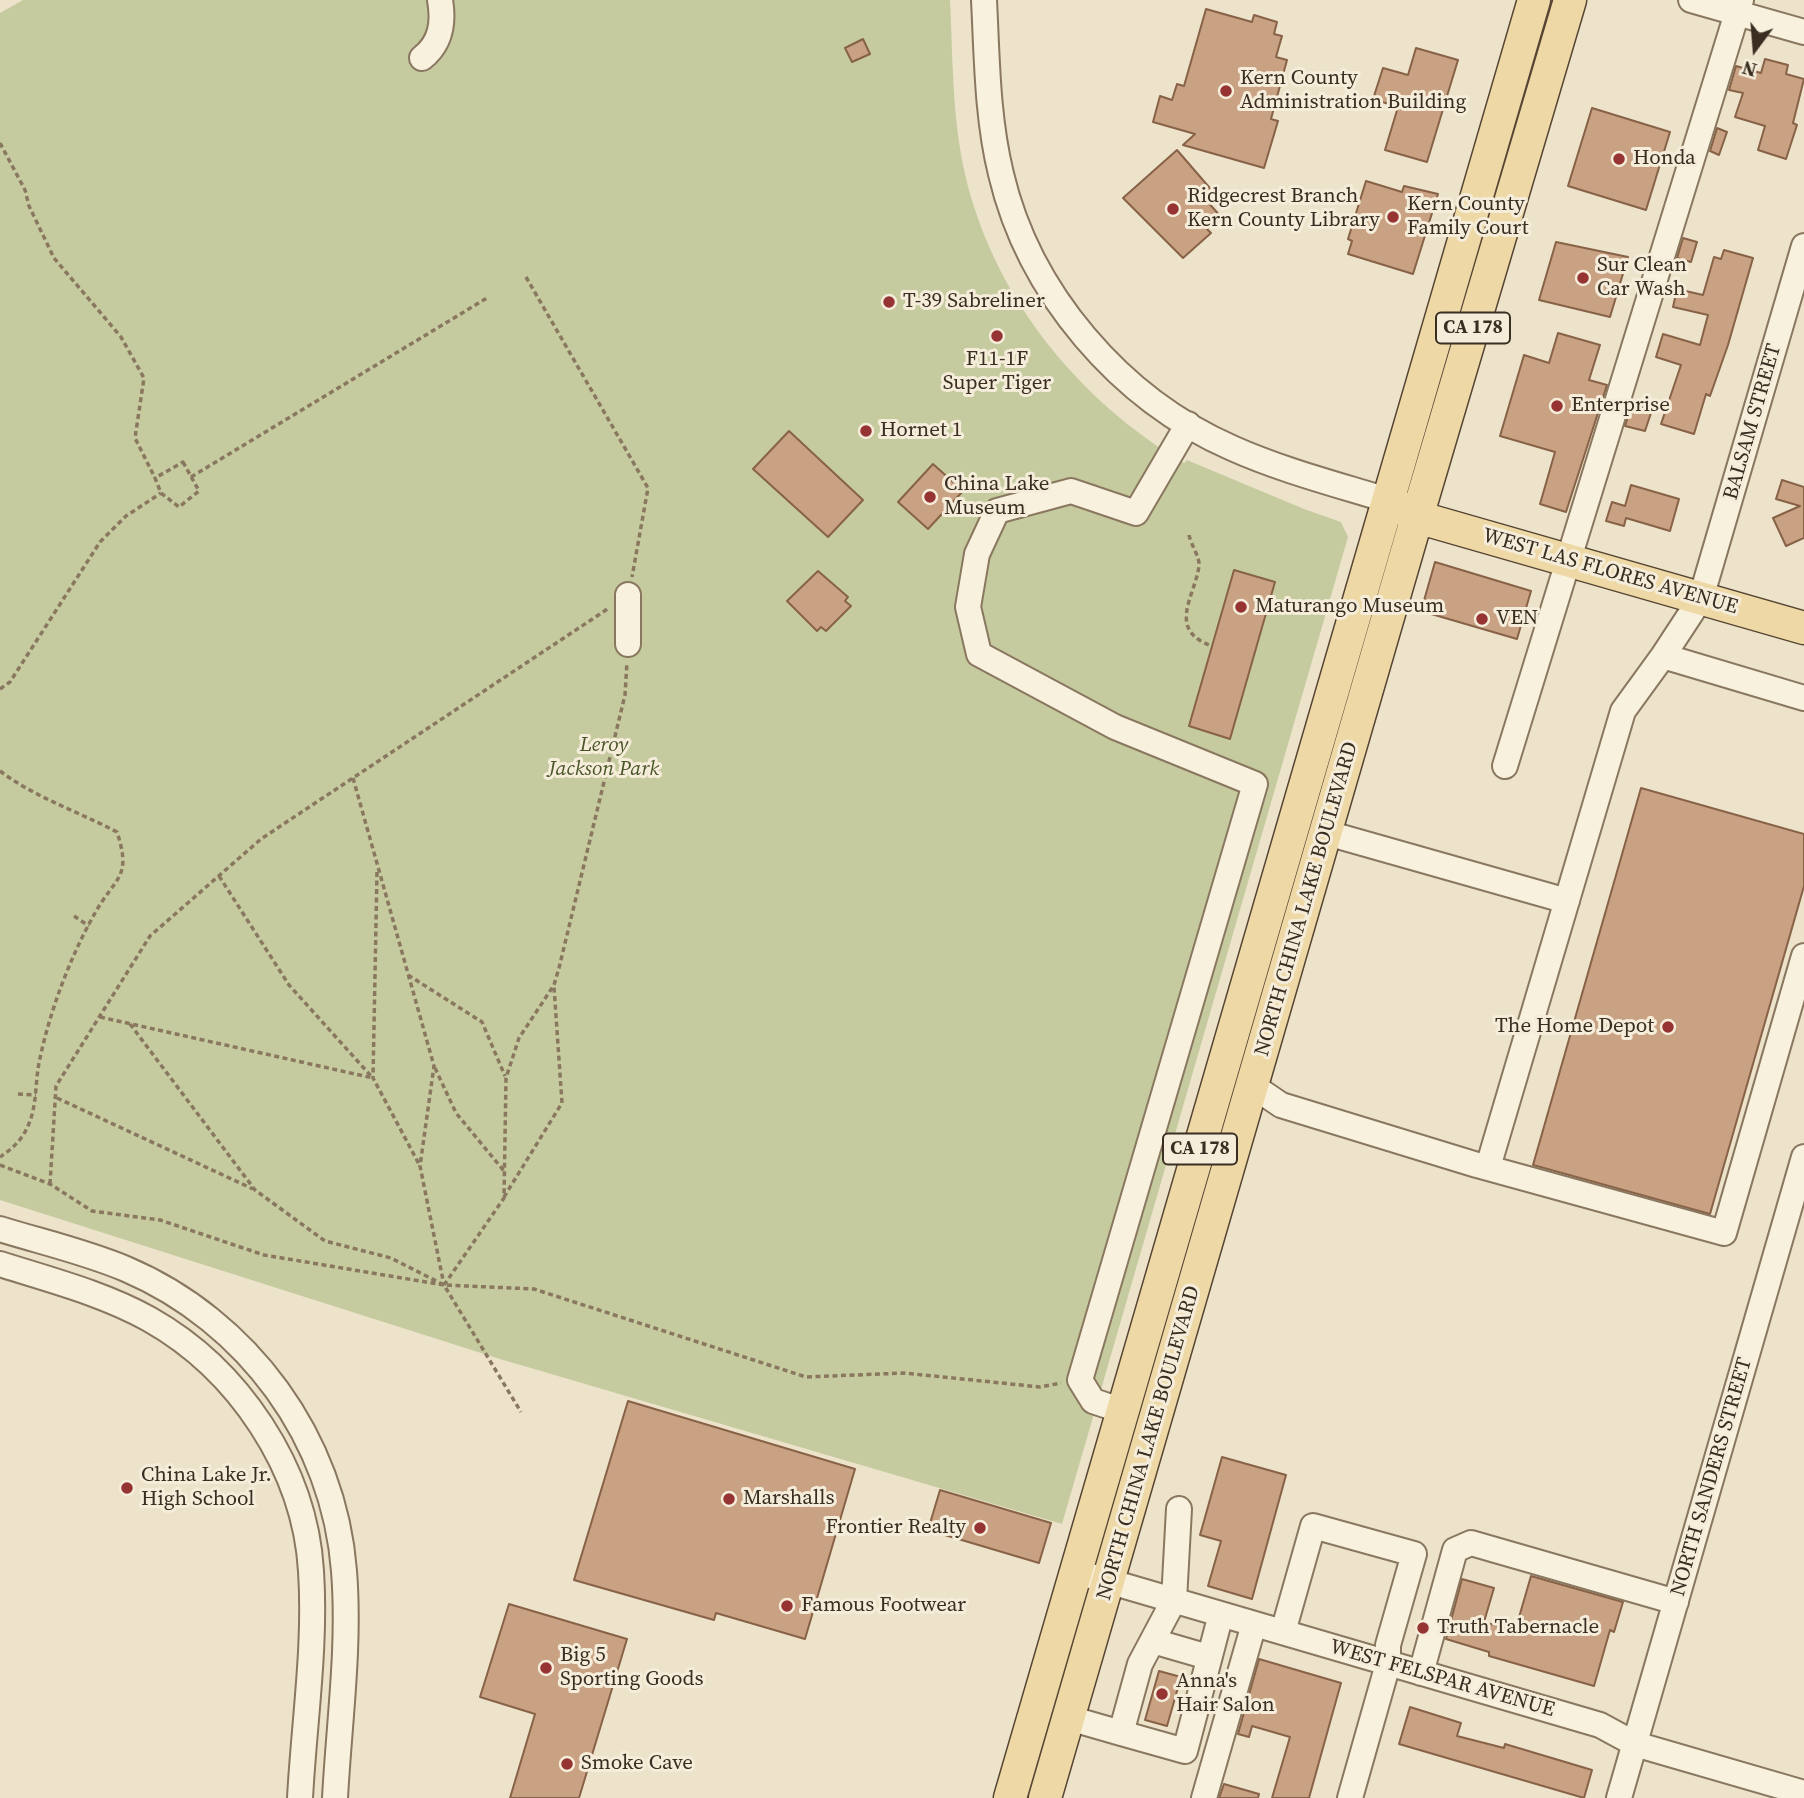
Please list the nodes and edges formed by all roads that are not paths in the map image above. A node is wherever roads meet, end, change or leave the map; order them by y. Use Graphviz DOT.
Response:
graph roads {
  1 [pos="440,0"];
  2 [pos="984,0"];
  3 [pos="1534,0"];
  4 [pos="1570,0"];
  5 [pos="1691,0"];
  6 [pos="1739,6"];
  7 [pos="1804,32"];
  8 [pos="422,58"];
  9 [pos="1804,246"];
  10 [pos="1188,424"];
  11 [pos="1387,500"];
  12 [pos="1417,517"];
  13 [pos="1570,561"];
  14 [pos="628,595"];
  15 [pos="1700,598"];
  16 [pos="1804,628"];
  17 [pos="628,644"];
  18 [pos="1663,656"];
  19 [pos="1804,698"];
  20 [pos="1505,766"];
  21 [pos="1326,833"];
  22 [pos="1567,901"];
  23 [pos="1266,925"];
  24 [pos="1802,969"];
  25 [pos="1253,1086"];
  26 [pos="1804,1157"];
  27 [pos="1488,1167"];
  28 [pos="0,1229"];
  29 [pos="0,1264"];
  30 [pos="1123,1411"];
  31 [pos="1179,1509"];
  32 [pos="1076,1572"];
  33 [pos="1108,1581"];
  34 [pos="1174,1600"];
  35 [pos="1676,1602"];
  36 [pos="1221,1614"];
  37 [pos="1254,1624"];
  38 [pos="1283,1632"];
  39 [pos="1153,1641"];
  40 [pos="1208,1657"];
  41 [pos="1388,1664"];
  42 [pos="1421,1673"];
  43 [pos="1069,1718"];
  44 [pos="1121,1733"];
  45 [pos="1635,1744"];
  46 [pos="1804,1793"];
  47 [pos="300,1798"];
  48 [pos="335,1798"];
  49 [pos="1010,1798"];
  50 [pos="1045,1798"];
  51 [pos="1204,1798"];
  52 [pos="1350,1798"];
  53 [pos="1619,1798"];
  1 -- 8 [label="street"];
  2 -- 10 [label="street"];
  3 -- 11 [label="main road, NORTH CHINA LAKE BOULEVARD / CA 178"];
  4 -- 12 [label="main road, NORTH CHINA LAKE BOULEVARD / CA 178"];
  5 -- 6 [label="street"];
  6 -- 7 [label="street"];
  6 -- 13 [label="street"];
  9 -- 15 [label="street, BALSAM STREET"];
  10 -- 11 [label="street"];
  10 -- 30 [label="street"];
  11 -- 12 [label="main road, WEST LAS FLORES AVENUE"];
  11 -- 23 [label="main road, NORTH CHINA LAKE BOULEVARD / CA 178"];
  12 -- 13 [label="main road, WEST LAS FLORES AVENUE"];
  12 -- 21 [label="main road, NORTH CHINA LAKE BOULEVARD / CA 178"];
  13 -- 15 [label="main road, WEST LAS FLORES AVENUE"];
  13 -- 20 [label="street"];
  14 -- 17 [label="street"];
  15 -- 16 [label="main road, WEST LAS FLORES AVENUE"];
  15 -- 18 [label="street, BALSAM STREET"];
  18 -- 19 [label="street"];
  18 -- 22 [label="street, BALSAM STREET"];
  21 -- 22 [label="street"];
  21 -- 25 [label="main road, NORTH CHINA LAKE BOULEVARD / CA 178"];
  22 -- 27 [label="street, BALSAM STREET"];
  23 -- 25 [label="main road"];
  23 -- 30 [label="main road, NORTH CHINA LAKE BOULEVARD / CA 178"];
  24 -- 27 [label="street"];
  25 -- 27 [label="street"];
  25 -- 33 [label="main road, NORTH CHINA LAKE BOULEVARD / CA 178"];
  26 -- 35 [label="street, NORTH SANDERS STREET"];
  28 -- 48 [label="street"];
  29 -- 47 [label="street"];
  30 -- 32 [label="main road, NORTH CHINA LAKE BOULEVARD / CA 178"];
  31 -- 34 [label="street"];
  32 -- 33 [label="street, WEST FELSPAR AVENUE"];
  32 -- 49 [label="main road, NORTH CHINA LAKE BOULEVARD / CA 178"];
  33 -- 34 [label="street, WEST FELSPAR AVENUE"];
  33 -- 43 [label="main road, NORTH CHINA LAKE BOULEVARD / CA 178"];
  34 -- 36 [label="street, WEST FELSPAR AVENUE"];
  34 -- 39 [label="street"];
  35 -- 42 [label="street"];
  35 -- 45 [label="street, NORTH SANDERS STREET"];
  36 -- 37 [label="street, WEST FELSPAR AVENUE"];
  36 -- 40 [label="street"];
  37 -- 38 [label="street, WEST FELSPAR AVENUE"];
  37 -- 51 [label="street"];
  38 -- 41 [label="street, WEST FELSPAR AVENUE"];
  38 -- 41 [label="street"];
  39 -- 40 [label="street"];
  39 -- 44 [label="street"];
  40 -- 44 [label="street"];
  41 -- 42 [label="street, WEST FELSPAR AVENUE"];
  41 -- 52 [label="street"];
  42 -- 45 [label="street, WEST FELSPAR AVENUE"];
  43 -- 44 [label="street"];
  43 -- 50 [label="main road, NORTH CHINA LAKE BOULEVARD / CA 178"];
  45 -- 46 [label="street, WEST FELSPAR AVENUE"];
  45 -- 53 [label="street, NORTH SANDERS STREET"];
}
